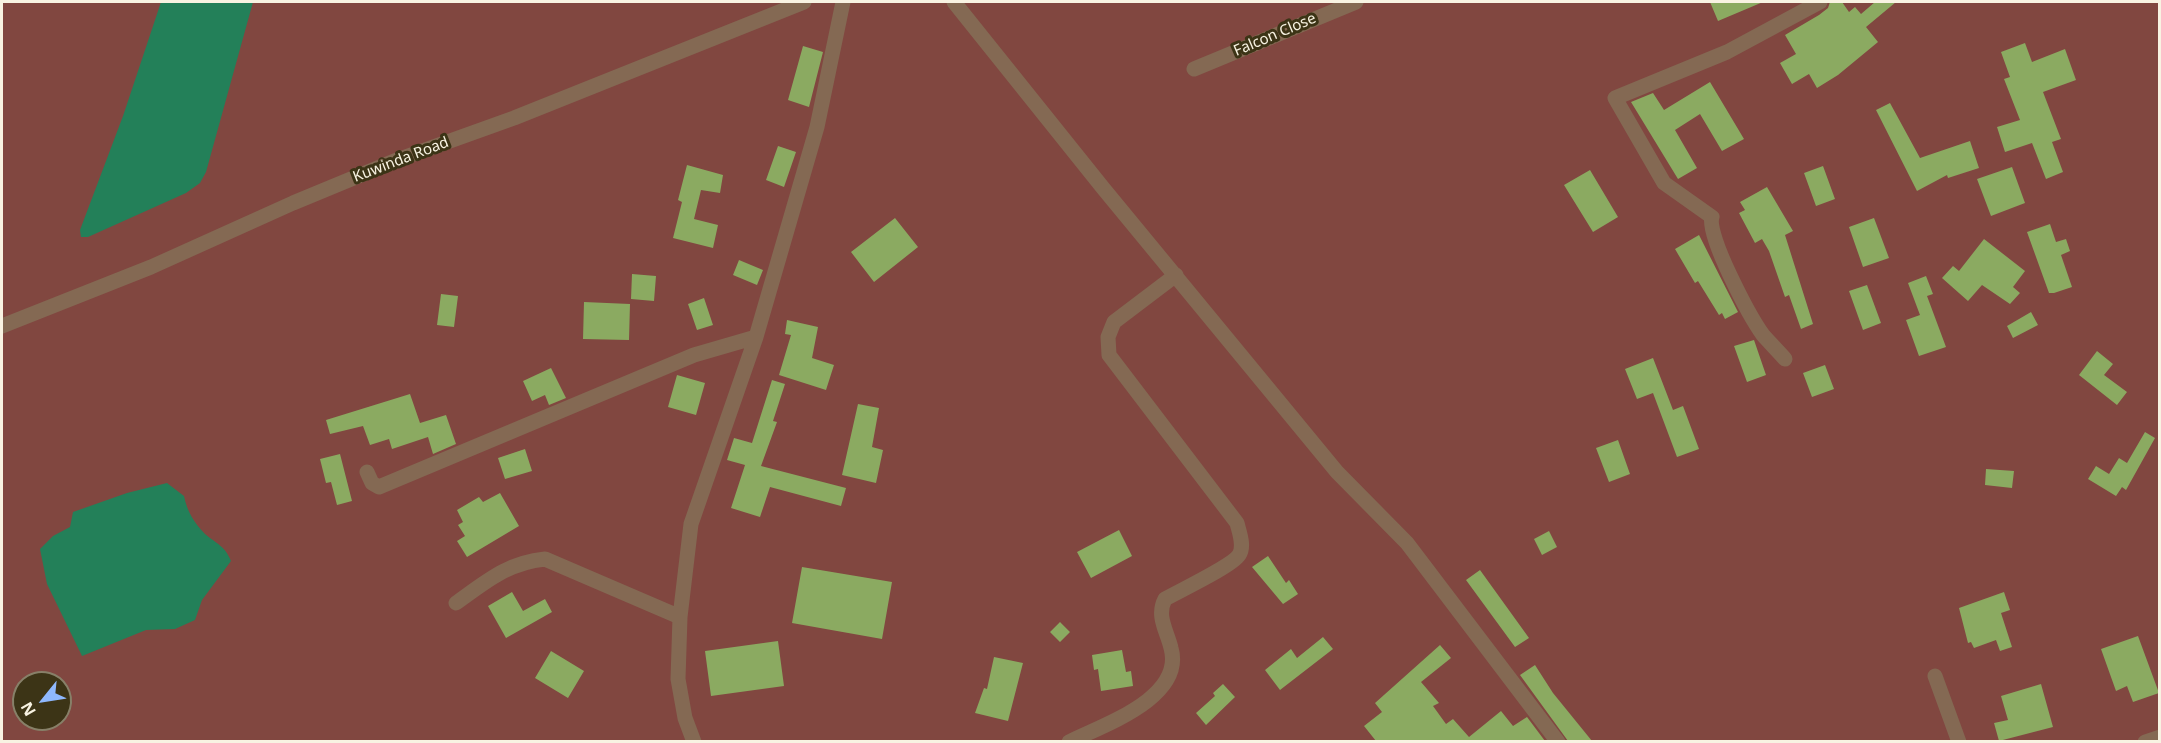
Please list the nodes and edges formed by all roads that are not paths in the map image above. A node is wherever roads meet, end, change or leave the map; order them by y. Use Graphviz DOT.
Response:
graph roads {
  1 [pos="804,2"];
  2 [pos="843,2"];
  3 [pos="954,2"];
  4 [pos="1356,2"];
  5 [pos="1820,2"];
  6 [pos="1194,69"];
  7 [pos="1176,275"];
  8 [pos="2,326"];
  9 [pos="756,337"];
  10 [pos="1785,359"];
  11 [pos="367,472"];
  12 [pos="456,603"];
  13 [pos="680,617"];
  14 [pos="1935,676"];
  15 [pos="2160,737"];
  16 [pos="694,741"];
  17 [pos="1069,741"];
  18 [pos="1558,741"];
  19 [pos="1959,741"];
  20 [pos="2145,741"];
  1 -- 8 [label="street, Kuwinda Road"];
  2 -- 9 [label="street"];
  3 -- 7 [label="street"];
  4 -- 6 [label="street, Falcon Close"];
  5 -- 10 [label="street"];
  7 -- 17 [label="street"];
  7 -- 18 [label="street"];
  9 -- 11 [label="street"];
  9 -- 13 [label="street"];
  12 -- 13 [label="street"];
  13 -- 16 [label="street"];
  14 -- 19 [label="street"];
  15 -- 20 [label="street"];
}
